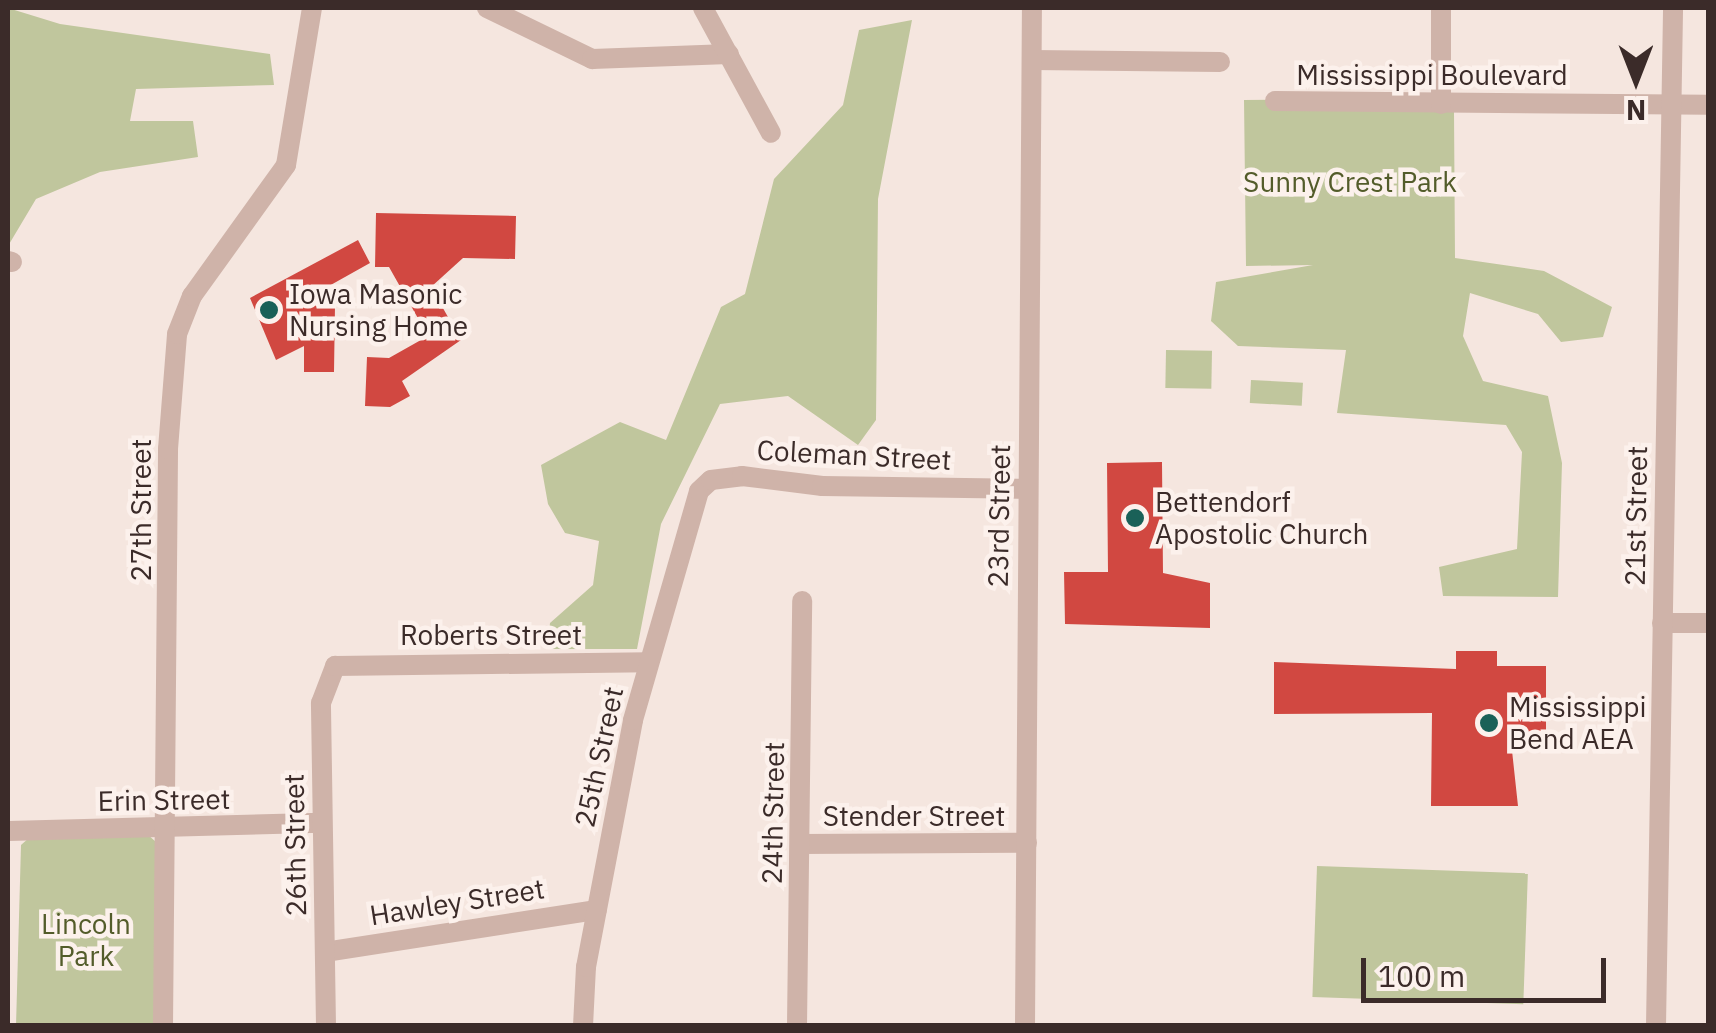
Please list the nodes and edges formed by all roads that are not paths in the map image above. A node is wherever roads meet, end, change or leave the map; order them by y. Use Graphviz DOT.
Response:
graph roads {
  1 [pos="312,8"];
  2 [pos="487,8"];
  3 [pos="703,8"];
  4 [pos="1032,8"];
  5 [pos="1442,8"];
  6 [pos="1673,8"];
  7 [pos="729,54"];
  8 [pos="1032,60"];
  9 [pos="1220,62"];
  10 [pos="1275,101"];
  11 [pos="1671,103"];
  12 [pos="1441,104"];
  13 [pos="1708,105"];
  14 [pos="771,133"];
  15 [pos="1026,489"];
  16 [pos="692,505"];
  17 [pos="802,601"];
  18 [pos="1662,623"];
  19 [pos="1708,623"];
  20 [pos="648,662"];
  21 [pos="336,666"];
  22 [pos="322,823"];
  23 [pos="168,828"];
  24 [pos="8,831"];
  25 [pos="1026,843"];
  26 [pos="802,844"];
  27 [pos="597,910"];
  28 [pos="325,952"];
  29 [pos="163,1026"];
  30 [pos="326,1026"];
  31 [pos="583,1026"];
  32 [pos="797,1026"];
  33 [pos="1025,1026"];
  34 [pos="1656,1026"];
  1 -- 23 [label="street, 27th Street"];
  2 -- 7 [label="street"];
  3 -- 7 [label="street"];
  4 -- 8 [label="street, 23rd Street"];
  5 -- 12 [label="street"];
  6 -- 11 [label="street, 21st Street"];
  7 -- 14 [label="street"];
  8 -- 9 [label="street"];
  8 -- 15 [label="street, 23rd Street"];
  10 -- 12 [label="street, Mississippi Boulevard"];
  11 -- 12 [label="street, Mississippi Boulevard"];
  11 -- 13 [label="street, Mississippi Boulevard"];
  11 -- 18 [label="street, 21st Street"];
  15 -- 16 [label="street, Coleman Street"];
  15 -- 25 [label="street, 23rd Street"];
  16 -- 20 [label="street, 25th Street"];
  17 -- 26 [label="street, 24th Street"];
  18 -- 19 [label="street"];
  18 -- 34 [label="street, 21st Street"];
  20 -- 21 [label="street, Roberts Street"];
  20 -- 27 [label="street, 25th Street"];
  21 -- 22 [label="street, 26th Street"];
  22 -- 23 [label="street, Erin Street"];
  22 -- 28 [label="street, 26th Street"];
  23 -- 24 [label="street, Erin Street"];
  23 -- 29 [label="street, 27th Street"];
  25 -- 26 [label="street, Stender Street"];
  25 -- 33 [label="street, 23rd Street"];
  26 -- 32 [label="street, 24th Street"];
  27 -- 28 [label="street, Hawley Street"];
  27 -- 31 [label="street, 25th Street"];
  28 -- 30 [label="street, 26th Street"];
}
